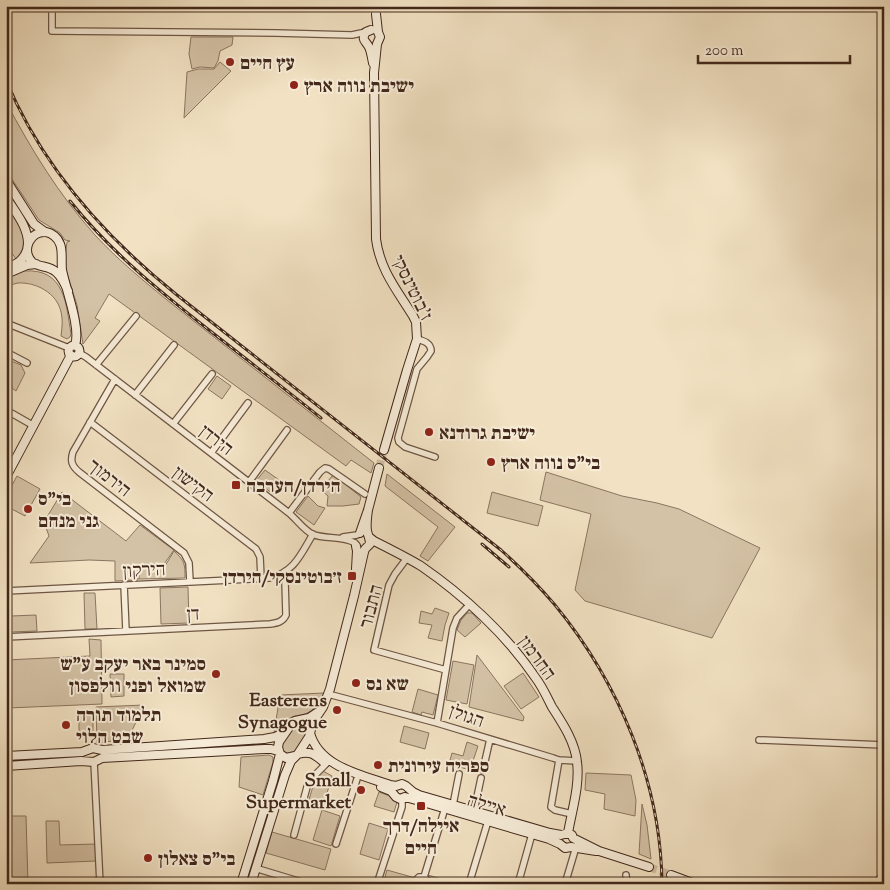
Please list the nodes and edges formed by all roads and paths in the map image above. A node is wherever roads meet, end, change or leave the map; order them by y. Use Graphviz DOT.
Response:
graph roads {
  1 [pos="52,6"];
  2 [pos="377,10"];
  3 [pos="369,36"];
  4 [pos="377,44"];
  5 [pos="374,72"];
  6 [pos="6,180"];
  7 [pos="6,197"];
  8 [pos="45,232"];
  9 [pos="27,248"];
  10 [pos="61,252"];
  11 [pos="36,264"];
  12 [pos="45,267"];
  13 [pos="6,268"];
  14 [pos="6,274"];
  15 [pos="68,291"];
  16 [pos="136,316"];
  17 [pos="6,323"];
  18 [pos="417,339"];
  19 [pos="174,345"];
  20 [pos="74,350"];
  21 [pos="6,352"];
  22 [pos="27,363"];
  23 [pos="96,365"];
  24 [pos="212,374"];
  25 [pos="115,379"];
  26 [pos="135,395"];
  27 [pos="248,403"];
  28 [pos="6,410"];
  29 [pos="90,422"];
  30 [pos="173,424"];
  31 [pos="34,426"];
  32 [pos="288,430"];
  33 [pos="384,450"];
  34 [pos="211,453"];
  35 [pos="435,457"];
  36 [pos="379,468"];
  37 [pos="6,476"];
  38 [pos="249,482"];
  39 [pos="365,494"];
  40 [pos="288,513"];
  41 [pos="313,534"];
  42 [pos="363,535"];
  43 [pos="341,538"];
  44 [pos="356,545"];
  45 [pos="366,548"];
  46 [pos="389,548"];
  47 [pos="407,558"];
  48 [pos="283,574"];
  49 [pos="261,578"];
  50 [pos="190,582"];
  51 [pos="124,585"];
  52 [pos="6,591"];
  53 [pos="354,596"];
  54 [pos="469,604"];
  55 [pos="126,631"];
  56 [pos="6,637"];
  57 [pos="446,670"];
  58 [pos="328,694"];
  59 [pos="323,706"];
  60 [pos="299,720"];
  61 [pos="437,723"];
  62 [pos="286,732"];
  63 [pos="311,732"];
  64 [pos="490,739"];
  65 [pos="759,740"];
  66 [pos="884,745"];
  67 [pos="97,750"];
  68 [pos="86,751"];
  69 [pos="279,752"];
  70 [pos="297,755"];
  71 [pos="6,756"];
  72 [pos="560,760"];
  73 [pos="93,761"];
  74 [pos="577,761"];
  75 [pos="326,764"];
  76 [pos="6,766"];
  77 [pos="483,770"];
  78 [pos="459,774"];
  79 [pos="481,778"];
  80 [pos="357,779"];
  81 [pos="408,789"];
  82 [pos="395,790"];
  83 [pos="404,798"];
  84 [pos="449,806"];
  85 [pos="474,811"];
  86 [pos="572,814"];
  87 [pos="488,821"];
  88 [pos="532,834"];
  89 [pos="294,835"];
  90 [pos="566,838"];
  91 [pos="336,844"];
  92 [pos="573,847"];
  93 [pos="599,851"];
  94 [pos="649,867"];
  95 [pos="256,868"];
  96 [pos="884,871"];
  97 [pos="626,875"];
  98 [pos="671,875"];
  99 [pos="280,876"];
  100 [pos="424,876"];
  101 [pos="100,884"];
  102 [pos="241,884"];
  103 [pos="251,884"];
  104 [pos="278,884"];
  105 [pos="308,884"];
  106 [pos="377,884"];
  107 [pos="417,884"];
  108 [pos="427,884"];
  109 [pos="469,884"];
  110 [pos="518,884"];
  111 [pos="565,884"];
  112 [pos="626,884"];
  113 [pos="696,884"];
  114 [pos="877,884"];
  1 -- 3 [label="street"];
  2 -- 3 [label="street, ז'בוטינסקי"];
  3 -- 4 [label="street"];
  3 -- 4 [label="street, ז'בוטינסקי"];
  3 -- 5 [label="street, ז'בוטינסקי"];
  4 -- 5 [label="street, ז'בוטינסקי"];
  5 -- 18 [label="street, ז'בוטינסקי"];
  6 -- 8 [label="street"];
  7 -- 9 [label="street"];
  8 -- 9 [label="street"];
  8 -- 10 [label="street"];
  9 -- 11 [label="street"];
  9 -- 13 [label="street"];
  10 -- 12 [label="street"];
  10 -- 15 [label="street"];
  11 -- 12 [label="street"];
  11 -- 14 [label="street"];
  12 -- 15 [label="street"];
  15 -- 20 [label="street"];
  16 -- 23 [label="street"];
  17 -- 20 [label="street, הירדן"];
  18 -- 33 [label="street, ז'בוטינסקי"];
  18 -- 35 [label="street"];
  19 -- 26 [label="street"];
  20 -- 23 [label="street, הירדן"];
  20 -- 31 [label="street"];
  21 -- 22 [label="street"];
  23 -- 25 [label="street, הירדן"];
  24 -- 30 [label="street"];
  25 -- 26 [label="street, הירדן"];
  25 -- 29 [label="street, הירמוך"];
  26 -- 30 [label="street, הירדן"];
  27 -- 34 [label="street"];
  28 -- 31 [label="street"];
  29 -- 49 [label="street, הקישון"];
  29 -- 50 [label="street, הירמוך"];
  30 -- 34 [label="street, הירדן"];
  31 -- 37 [label="street"];
  32 -- 38 [label="street"];
  34 -- 38 [label="street, הירדן"];
  36 -- 42 [label="street"];
  38 -- 40 [label="street, הירדן"];
  39 -- 40 [label="street"];
  40 -- 41 [label="street, הירדן"];
  41 -- 43 [label="street"];
  41 -- 48 [label="street"];
  42 -- 43 [label="street"];
  42 -- 44 [label="street"];
  42 -- 45 [label="street"];
  42 -- 46 [label="street, החרמון"];
  43 -- 44 [label="street"];
  44 -- 45 [label="street"];
  44 -- 53 [label="street"];
  45 -- 46 [label="street, החרמון"];
  45 -- 53 [label="street"];
  46 -- 47 [label="street, החרמון"];
  47 -- 54 [label="street, החרמון"];
  47 -- 57 [label="street, התבור"];
  48 -- 49 [label="street, הירקון"];
  48 -- 55 [label="street, דן"];
  49 -- 50 [label="street, הירקון"];
  50 -- 51 [label="street, הירקון"];
  51 -- 52 [label="street, הירקון"];
  51 -- 55 [label="street"];
  53 -- 58 [label="street"];
  54 -- 57 [label="street, הגולן"];
  54 -- 74 [label="street, החרמון"];
  55 -- 56 [label="street, דן"];
  57 -- 61 [label="street, הגולן"];
  58 -- 59 [label="street"];
  58 -- 61 [label="street"];
  59 -- 60 [label="street"];
  59 -- 63 [label="street"];
  60 -- 62 [label="street"];
  60 -- 63 [label="street"];
  61 -- 64 [label="street, הגולן"];
  62 -- 67 [label="street"];
  62 -- 69 [label="street"];
  63 -- 70 [label="street"];
  63 -- 82 [label="street"];
  64 -- 72 [label="street, הגולן"];
  64 -- 77 [label="street"];
  65 -- 66 [label="street"];
  67 -- 68 [label="street"];
  67 -- 73 [label="street"];
  68 -- 71 [label="street"];
  68 -- 73 [label="street"];
  69 -- 70 [label="street"];
  69 -- 73 [label="street"];
  69 -- 102 [label="street"];
  70 -- 75 [label="street"];
  70 -- 95 [label="street"];
  72 -- 74 [label="street, הגולן"];
  72 -- 86 [label="street"];
  73 -- 76 [label="street"];
  73 -- 101 [label="street"];
  74 -- 86 [label="street, החרמון"];
  75 -- 80 [label="street"];
  75 -- 89 [label="street"];
  78 -- 84 [label="street"];
  79 -- 85 [label="street"];
  80 -- 82 [label="street"];
  80 -- 91 [label="street"];
  81 -- 82 [label="street"];
  81 -- 83 [label="street"];
  81 -- 84 [label="street, איילה"];
  82 -- 83 [label="street"];
  83 -- 84 [label="street, איילה"];
  83 -- 106 [label="street"];
  84 -- 85 [label="street, איילה"];
  84 -- 87 [label="street, איילה"];
  84 -- 100 [label="street"];
  85 -- 90 [label="street, איילה"];
  86 -- 90 [label="street, החרמון"];
  87 -- 88 [label="street, איילה"];
  87 -- 109 [label="street"];
  88 -- 90 [label="street, איילה"];
  88 -- 110 [label="street"];
  90 -- 92 [label="street, איילה"];
  90 -- 93 [label="street, איילה"];
  92 -- 93 [label="street, איילה"];
  92 -- 111 [label="street"];
  93 -- 94 [label="street, איילה"];
  95 -- 99 [label="street"];
  95 -- 103 [label="street"];
  96 -- 114 [label="street"];
  97 -- 112 [label="street"];
  98 -- 113 [label="street"];
  99 -- 104 [label="street"];
  99 -- 105 [label="street"];
  100 -- 107 [label="street"];
  100 -- 108 [label="street"];
}
